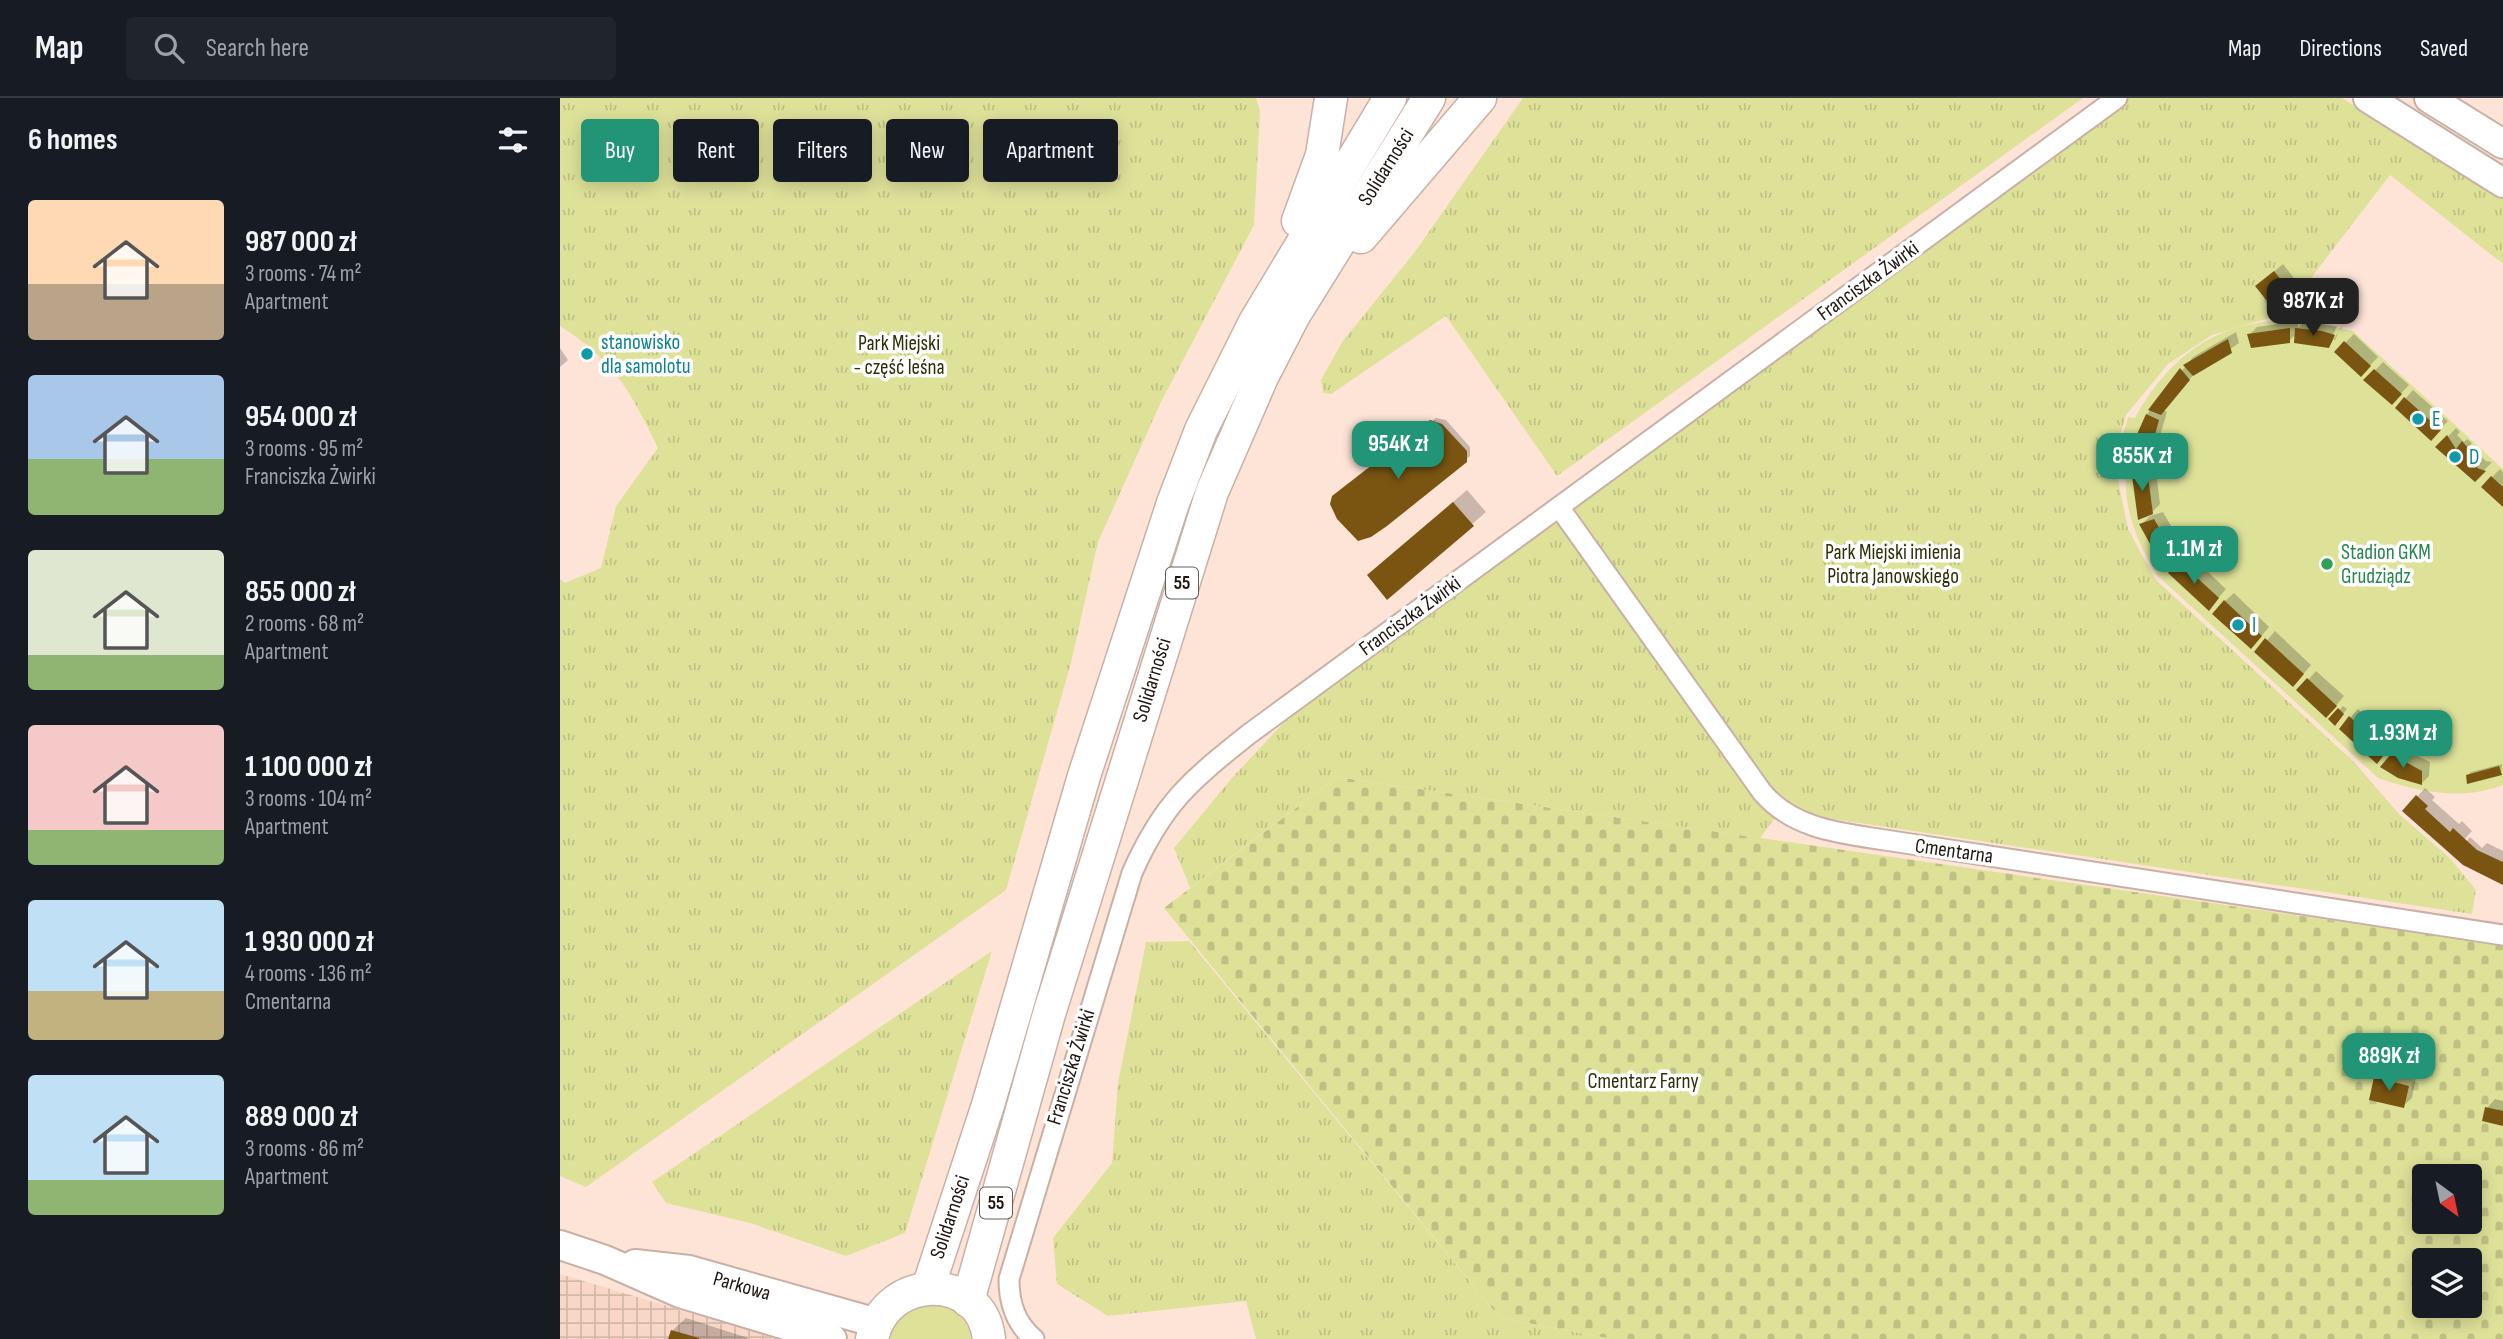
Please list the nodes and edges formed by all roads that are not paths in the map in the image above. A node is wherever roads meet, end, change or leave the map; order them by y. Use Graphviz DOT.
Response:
graph roads {
  1 [pos="1331,98"];
  2 [pos="1390,98"];
  3 [pos="1429,98"];
  4 [pos="1480,98"];
  5 [pos="2117,98"];
  6 [pos="2368,98"];
  7 [pos="2429,98"];
  8 [pos="2503,144"];
  9 [pos="2503,183"];
  10 [pos="1294,316"];
  11 [pos="1255,322"];
  12 [pos="1559,508"];
  13 [pos="2503,935"];
  14 [pos="560,1245"];
  15 [pos="605,1260"];
  16 [pos="928,1288"];
  17 [pos="968,1301"];
  18 [pos="874,1331"];
  19 [pos="832,1339"];
  20 [pos="989,1339"];
  21 [pos="1034,1339"];
  1 -- 11 [label="main road"];
  2 -- 11 [label="main road, Solidarności / 55"];
  3 -- 10 [label="main road, Solidarności / 55"];
  4 -- 10 [label="main road"];
  5 -- 12 [label="street, Franciszka Żwirki"];
  6 -- 9 [label="street"];
  7 -- 8 [label="street"];
  10 -- 17 [label="main road, Solidarności / 55"];
  11 -- 16 [label="main road, Solidarności / 55"];
  12 -- 13 [label="street, Cmentarna"];
  12 -- 21 [label="street, Franciszka Żwirki"];
  14 -- 15 [label="street, Parkowa"];
  15 -- 18 [label="street, Parkowa"];
  15 -- 19 [label="street, Parkowa"];
  16 -- 17 [label="main road"];
  16 -- 18 [label="main road"];
  17 -- 20 [label="main road"];
}
